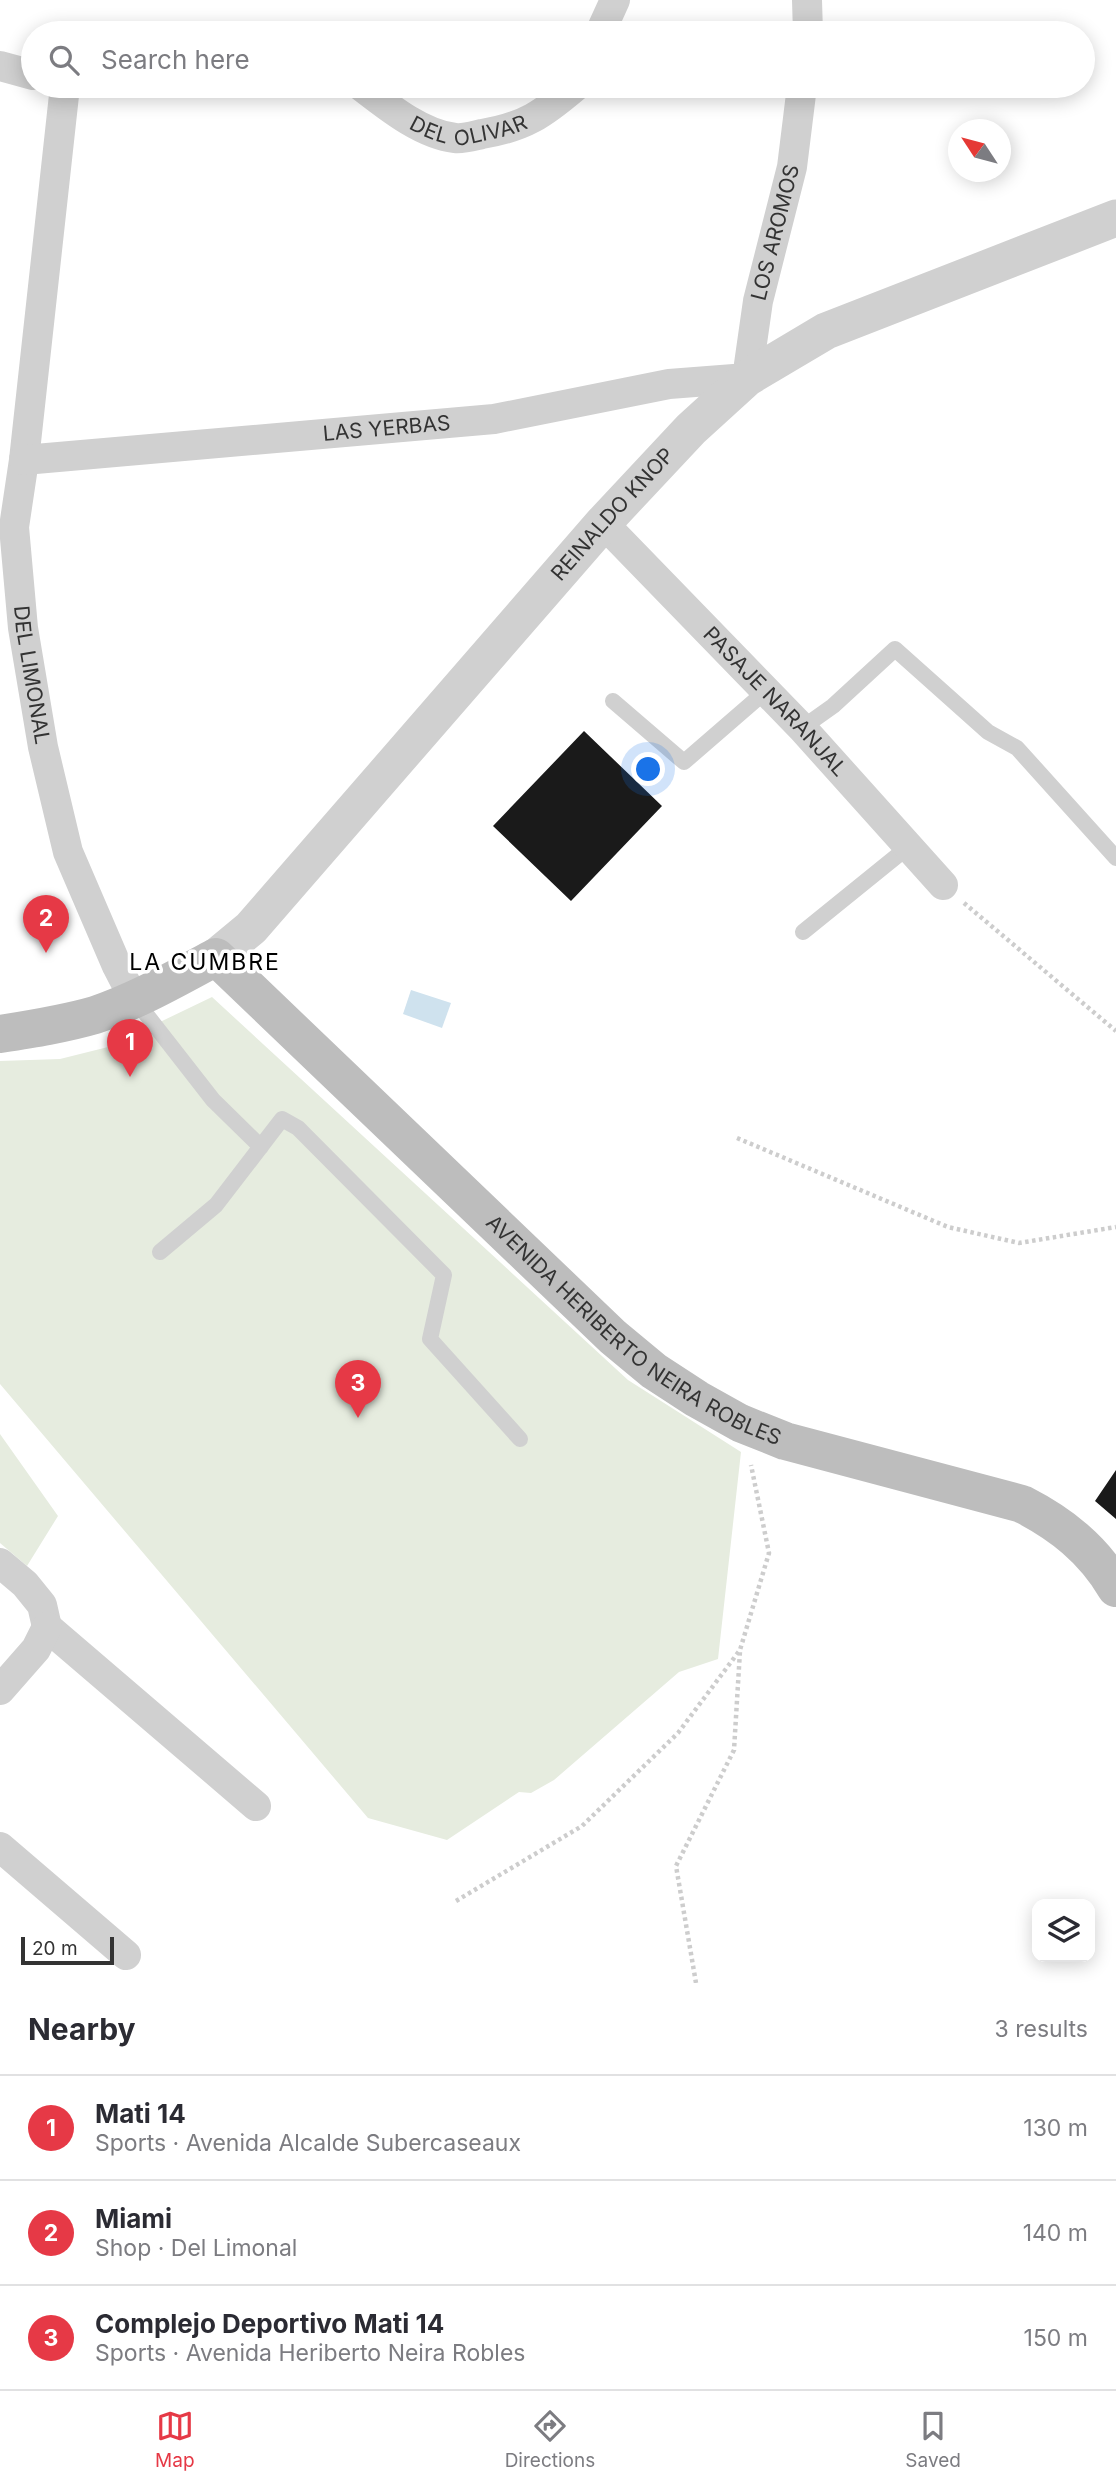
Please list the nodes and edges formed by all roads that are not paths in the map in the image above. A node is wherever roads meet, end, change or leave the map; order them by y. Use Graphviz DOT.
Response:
graph roads {
  1 [pos="615,0"];
  2 [pos="807,0"];
  3 [pos="605,21"];
  4 [pos="808,21"];
  5 [pos="0,66"];
  6 [pos="21,72"];
  7 [pos="64,98"];
  8 [pos="377,98"];
  9 [pos="561,98"];
  10 [pos="801,98"];
  11 [pos="1116,218"];
  12 [pos="747,378"];
  13 [pos="24,460"];
  14 [pos="603,523"];
  15 [pos="7,537"];
  16 [pos="766,691"];
  17 [pos="613,701"];
  18 [pos="802,728"];
  19 [pos="908,847"];
  20 [pos="1116,858"];
  21 [pos="943,885"];
  22 [pos="803,932"];
  23 [pos="216,957"];
  24 [pos="134,999"];
  25 [pos="0,1034"];
  26 [pos="261,1147"];
  27 [pos="160,1252"];
  28 [pos="520,1439"];
  29 [pos="0,1563"];
  30 [pos="1116,1588"];
  31 [pos="47,1627"];
  32 [pos="0,1690"];
  33 [pos="256,1806"];
  34 [pos="0,1847"];
  35 [pos="126,1955"];
  1 -- 3 [label="street"];
  2 -- 4 [label="street"];
  5 -- 6 [label="street"];
  7 -- 13 [label="street, DEL LIMONAL"];
  8 -- 9 [label="street, DEL OLIVAR"];
  10 -- 12 [label="street, LOS AROMOS"];
  11 -- 12 [label="street, REINALDO KNOP"];
  12 -- 13 [label="street, LAS YERBAS"];
  12 -- 14 [label="street, REINALDO KNOP"];
  13 -- 15 [label="street, DEL LIMONAL"];
  14 -- 16 [label="street, PASAJE NARANJAL"];
  14 -- 23 [label="street, REINALDO KNOP"];
  15 -- 24 [label="street, DEL LIMONAL"];
  16 -- 17 [label="lane"];
  16 -- 18 [label="street, PASAJE NARANJAL"];
  18 -- 19 [label="street, PASAJE NARANJAL"];
  18 -- 20 [label="lane"];
  19 -- 21 [label="street, PASAJE NARANJAL"];
  19 -- 22 [label="lane"];
  23 -- 24 [label="main road"];
  23 -- 30 [label="main road, AVENIDA HERIBERTO NEIRA ROBLES"];
  24 -- 25 [label="main road"];
  24 -- 26 [label="lane"];
  26 -- 27 [label="lane"];
  26 -- 28 [label="lane"];
  29 -- 31 [label="street"];
  31 -- 32 [label="street"];
  31 -- 33 [label="street"];
  34 -- 35 [label="street"];
}
